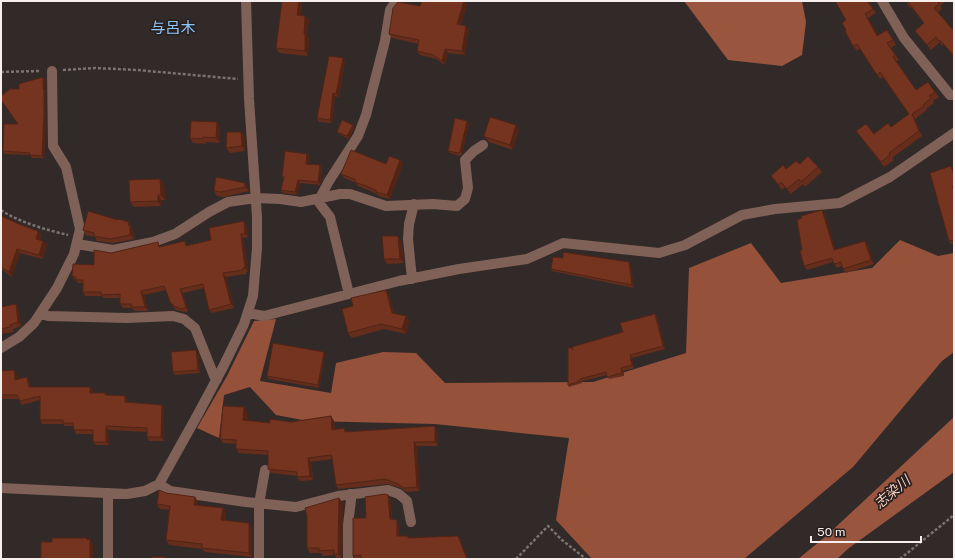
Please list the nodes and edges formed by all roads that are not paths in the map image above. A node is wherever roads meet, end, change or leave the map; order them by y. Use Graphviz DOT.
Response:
graph roads {
  1 [pos="246,1"];
  2 [pos="396,1"];
  3 [pos="882,1"];
  4 [pos="52,71"];
  5 [pos="954,95"];
  6 [pos="954,133"];
  7 [pos="483,145"];
  8 [pos="256,198"];
  9 [pos="320,198"];
  10 [pos="414,204"];
  11 [pos="78,241"];
  12 [pos="412,279"];
  13 [pos="349,294"];
  14 [pos="248,312"];
  15 [pos="40,314"];
  16 [pos="1,348"];
  17 [pos="217,378"];
  18 [pos="265,470"];
  19 [pos="158,484"];
  20 [pos="1,488"];
  21 [pos="108,493"];
  22 [pos="350,494"];
  23 [pos="259,504"];
  24 [pos="411,522"];
  25 [pos="108,559"];
  26 [pos="259,559"];
  27 [pos="348,559"];
  1 -- 8 [label="street"];
  2 -- 9 [label="street"];
  3 -- 5 [label="street"];
  4 -- 11 [label="street"];
  6 -- 12 [label="street"];
  7 -- 10 [label="street"];
  8 -- 9 [label="street"];
  8 -- 11 [label="street"];
  8 -- 14 [label="street"];
  9 -- 10 [label="street"];
  9 -- 13 [label="street"];
  10 -- 12 [label="street"];
  11 -- 15 [label="street"];
  12 -- 13 [label="street"];
  13 -- 14 [label="street"];
  14 -- 17 [label="street"];
  15 -- 16 [label="street"];
  15 -- 17 [label="street"];
  17 -- 19 [label="street"];
  18 -- 23 [label="street"];
  19 -- 21 [label="street"];
  19 -- 23 [label="street"];
  20 -- 21 [label="street"];
  21 -- 25 [label="street"];
  22 -- 23 [label="street"];
  22 -- 24 [label="street"];
  22 -- 27 [label="street"];
  23 -- 26 [label="street"];
}
